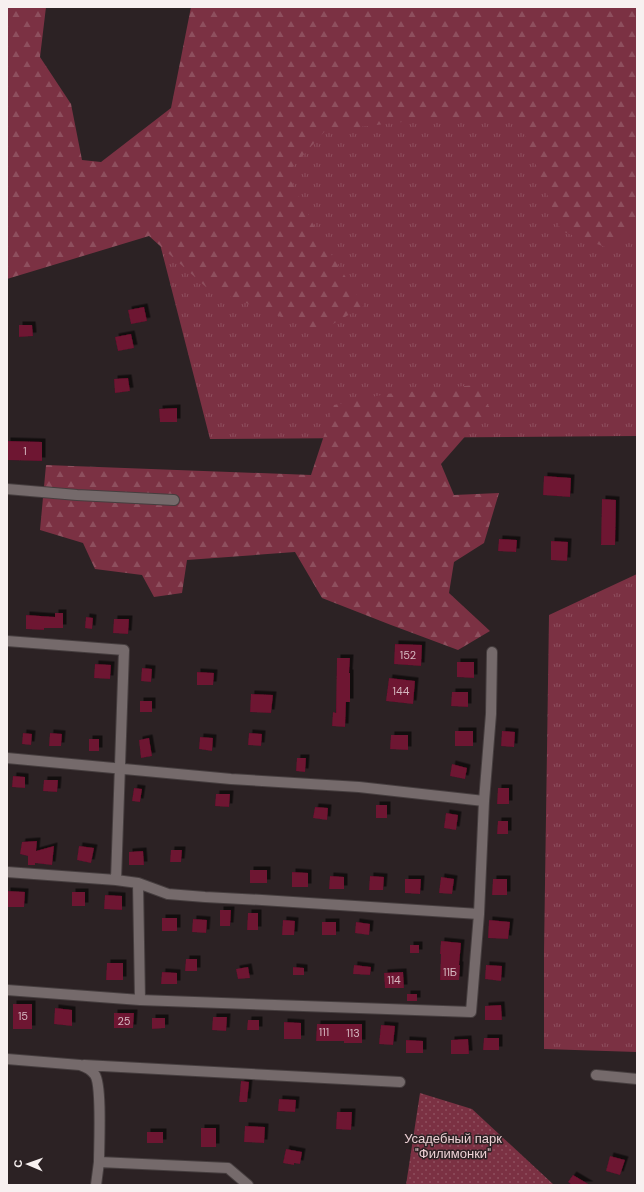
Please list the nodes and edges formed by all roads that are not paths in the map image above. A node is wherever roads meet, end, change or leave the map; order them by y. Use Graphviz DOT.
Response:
graph roads {
  1 [pos="7,489"];
  2 [pos="174,500"];
  3 [pos="7,641"];
  4 [pos="492,652"];
  5 [pos="7,758"];
  6 [pos="120,769"];
  7 [pos="484,801"];
  8 [pos="7,872"];
  9 [pos="116,880"];
  10 [pos="138,883"];
  11 [pos="479,914"];
  12 [pos="7,990"];
  13 [pos="140,1000"];
  14 [pos="7,1059"];
  15 [pos="80,1064"];
  16 [pos="596,1075"];
  17 [pos="637,1079"];
  18 [pos="400,1082"];
  19 [pos="99,1162"];
  20 [pos="96,1185"];
  21 [pos="248,1185"];
  1 -- 2 [label="street"];
  3 -- 6 [label="street"];
  4 -- 7 [label="street"];
  5 -- 6 [label="street"];
  6 -- 7 [label="street"];
  6 -- 9 [label="street"];
  7 -- 11 [label="street"];
  8 -- 9 [label="street"];
  9 -- 10 [label="street"];
  10 -- 11 [label="street"];
  10 -- 13 [label="street"];
  11 -- 13 [label="street"];
  12 -- 13 [label="street"];
  14 -- 15 [label="street"];
  15 -- 18 [label="street"];
  15 -- 19 [label="street"];
  16 -- 17 [label="street"];
  19 -- 20 [label="street"];
  19 -- 21 [label="street"];
}
